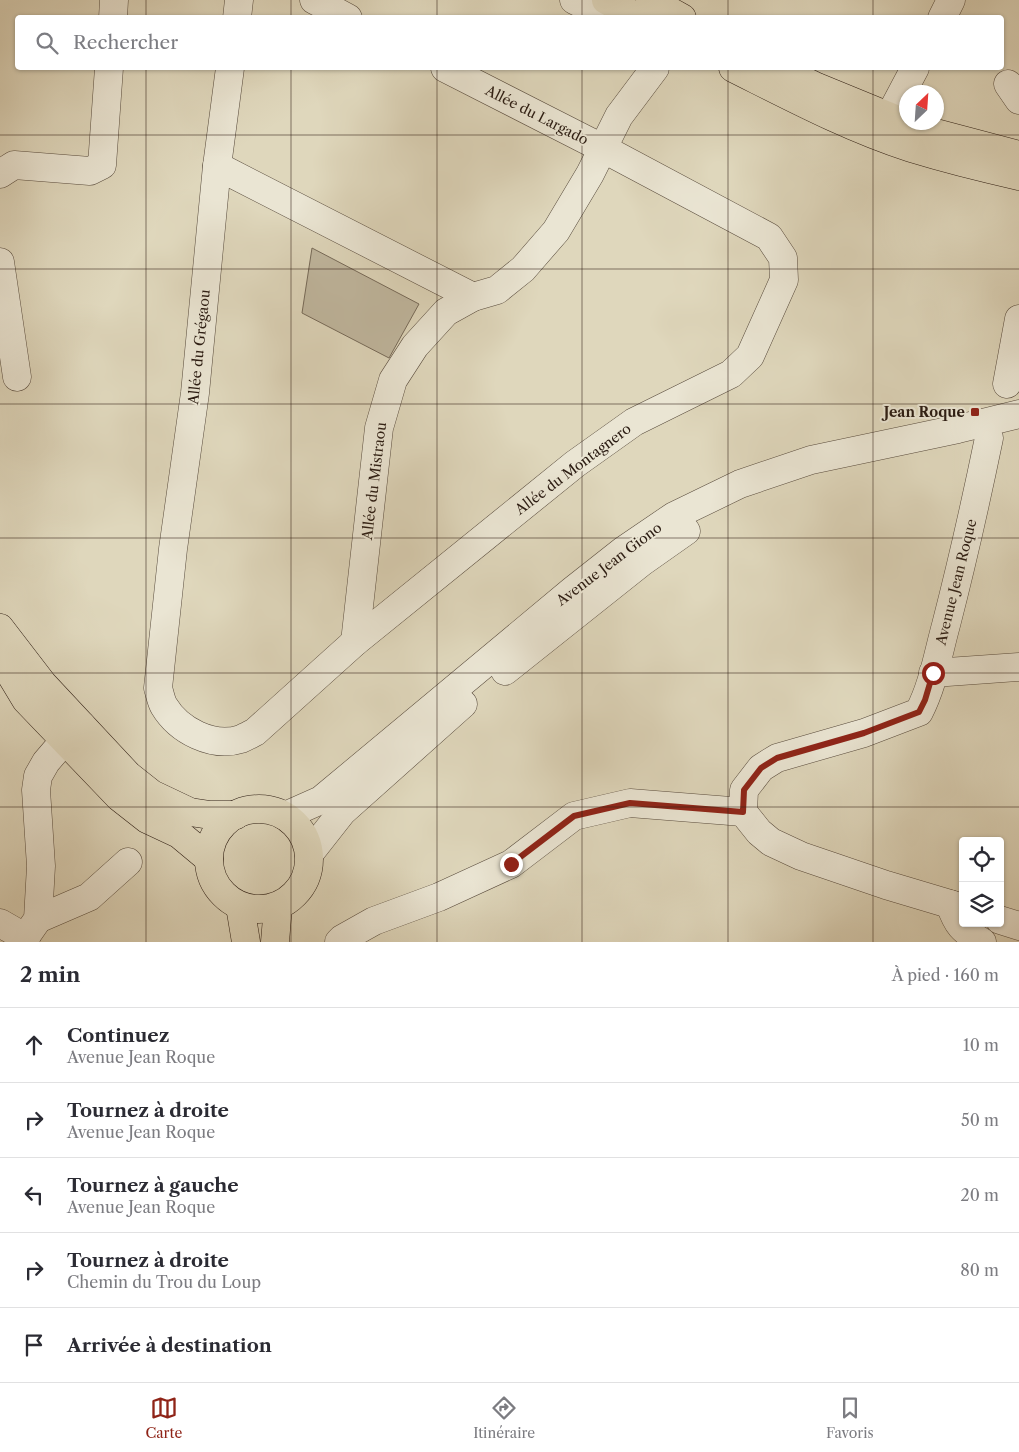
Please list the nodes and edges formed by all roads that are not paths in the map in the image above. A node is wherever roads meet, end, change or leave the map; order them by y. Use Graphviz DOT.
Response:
graph roads {
  1 [pos="114,0"];
  2 [pos="238,0"];
  3 [pos="314,0"];
  4 [pos="574,0"];
  5 [pos="951,0"];
  6 [pos="645,11"];
  7 [pos="113,15"];
  8 [pos="237,15"];
  9 [pos="342,15"];
  10 [pos="944,15"];
  11 [pos="109,70"];
  12 [pos="230,70"];
  13 [pos="450,70"];
  14 [pos="631,70"];
  15 [pos="653,70"];
  16 [pos="737,70"];
  17 [pos="782,70"];
  18 [pos="914,70"];
  19 [pos="619,116"];
  20 [pos="883,127"];
  21 [pos="602,148"];
  22 [pos="1019,155"];
  23 [pos="217,166"];
  24 [pos="0,174"];
  25 [pos="1019,176"];
  26 [pos="0,262"];
  27 [pos="473,297"];
  28 [pos="1019,319"];
  29 [pos="17,377"];
  30 [pos="1007,384"];
  31 [pos="1019,414"];
  32 [pos="1019,432"];
  33 [pos="989,438"];
  34 [pos="0,628"];
  35 [pos="355,642"];
  36 [pos="0,657"];
  37 [pos="1019,667"];
  38 [pos="933,673"];
  39 [pos="255,732"];
  40 [pos="73,733"];
  41 [pos="743,812"];
  42 [pos="236,815"];
  43 [pos="285,816"];
  44 [pos="309,854"];
  45 [pos="209,860"];
  46 [pos="128,862"];
  47 [pos="240,906"];
  48 [pos="278,906"];
  49 [pos="956,906"];
  50 [pos="1004,921"];
  51 [pos="0,923"];
  52 [pos="1019,926"];
  53 [pos="29,933"];
  54 [pos="246,942"];
  55 [pos="275,942"];
  56 [pos="339,942"];
  57 [pos="982,942"];
  1 -- 7 [label="street"];
  2 -- 8 [label="street"];
  3 -- 9 [label="street"];
  4 -- 6 [label="street"];
  5 -- 10 [label="street"];
  11 -- 24 [label="street"];
  12 -- 23 [label="street, Allée du Grégaou"];
  13 -- 21 [label="street, Allée du Largado"];
  14 -- 19 [label="street, Allée du Mistraou"];
  15 -- 19 [label="street, Allée du Mistraou"];
  16 -- 20 [label="main road"];
  17 -- 20 [label="main road"];
  18 -- 20 [label="street"];
  19 -- 21 [label="street, Allée du Mistraou"];
  20 -- 22 [label="main road"];
  20 -- 25 [label="main road"];
  21 -- 27 [label="street, Allée du Mistraou"];
  21 -- 35 [label="street, Allée du Montagnero"];
  23 -- 27 [label="street"];
  23 -- 39 [label="street, Allée du Grégaou"];
  26 -- 29 [label="street"];
  27 -- 35 [label="street, Allée du Mistraou"];
  28 -- 30 [label="street"];
  31 -- 43 [label="street, Avenue Jean Giono"];
  32 -- 33 [label="street, Avenue Jean Giono"];
  33 -- 38 [label="street, Avenue Jean Roque"];
  33 -- 44 [label="street, Avenue Jean Giono"];
  34 -- 40 [label="main road"];
  35 -- 39 [label="street, Allée du Montagnero"];
  36 -- 40 [label="main road"];
  37 -- 38 [label="street"];
  38 -- 41 [label="street, Avenue Jean Roque"];
  40 -- 42 [label="main road"];
  40 -- 45 [label="main road"];
  40 -- 53 [label="street"];
  41 -- 49 [label="street"];
  41 -- 56 [label="street"];
  42 -- 43 [label="main road"];
  42 -- 45 [label="main road"];
  43 -- 44 [label="main road"];
  44 -- 48 [label="main road"];
  45 -- 47 [label="main road"];
  46 -- 53 [label="street"];
  47 -- 48 [label="main road"];
  47 -- 54 [label="main road"];
  48 -- 55 [label="main road"];
  49 -- 57 [label="street"];
  50 -- 52 [label="street"];
  51 -- 53 [label="street"];
}
